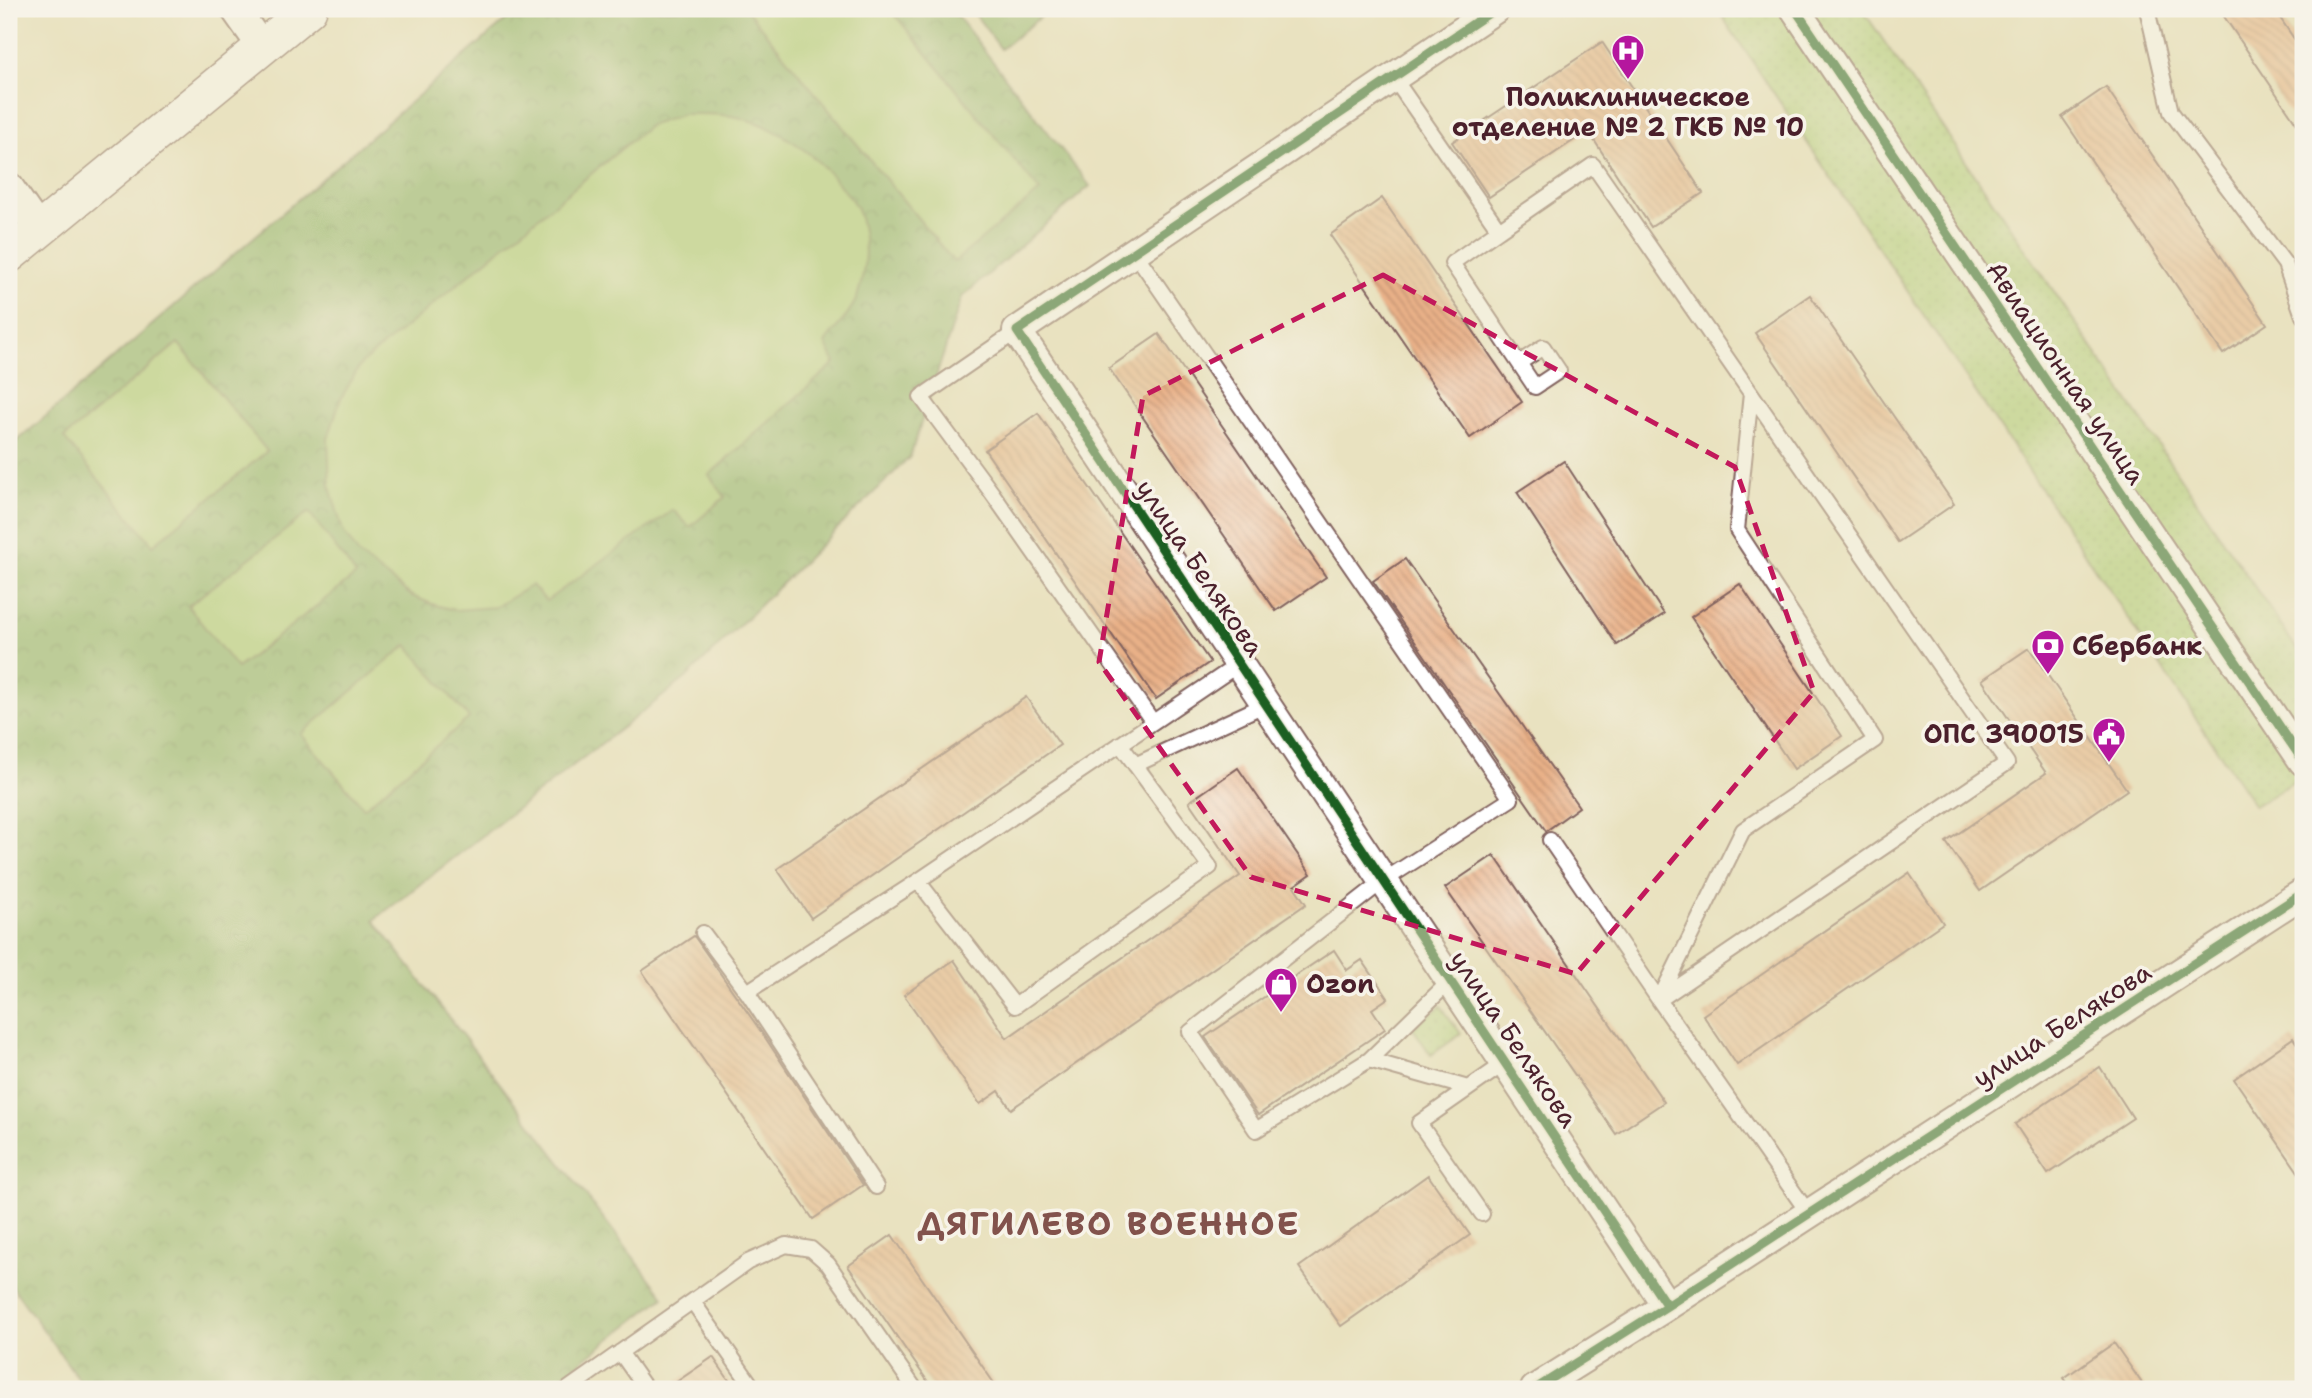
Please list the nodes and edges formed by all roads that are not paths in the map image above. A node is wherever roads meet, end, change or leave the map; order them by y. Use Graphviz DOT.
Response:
graph roads {
  1 [pos="235,9"];
  2 [pos="309,9"];
  3 [pos="1495,9"];
  4 [pos="1795,9"];
  5 [pos="2147,9"];
  6 [pos="262,47"];
  7 [pos="1393,77"];
  8 [pos="9,187"];
  9 [pos="39,230"];
  10 [pos="1499,230"];
  11 [pos="1135,253"];
  12 [pos="9,255"];
  13 [pos="2303,316"];
  14 [pos="1017,331"];
  15 [pos="1520,363"];
  16 [pos="1751,393"];
  17 [pos="1239,664"];
  18 [pos="1266,704"];
  19 [pos="1153,722"];
  20 [pos="1120,744"];
  21 [pos="2303,761"];
  22 [pos="1135,765"];
  23 [pos="1550,840"];
  24 [pos="918,881"];
  25 [pos="1383,881"];
  26 [pos="2303,893"];
  27 [pos="703,933"];
  28 [pos="1450,981"];
  29 [pos="747,992"];
  30 [pos="1659,1000"];
  31 [pos="1368,1059"];
  32 [pos="1505,1063"];
  33 [pos="1468,1088"];
  34 [pos="876,1187"];
  35 [pos="1482,1214"];
  36 [pos="1809,1214"];
  37 [pos="693,1302"];
  38 [pos="1667,1306"];
  39 [pos="620,1352"];
  40 [pos="568,1389"];
  41 [pos="646,1389"];
  42 [pos="754,1389"];
  43 [pos="915,1389"];
  44 [pos="1535,1389"];
  1 -- 6 [label="street"];
  2 -- 6 [label="street"];
  3 -- 7 [label="street"];
  4 -- 21 [label="street, Авиационная улица"];
  5 -- 13 [label="lane"];
  6 -- 9 [label="street"];
  7 -- 10 [label="lane"];
  7 -- 11 [label="street"];
  8 -- 9 [label="street"];
  9 -- 12 [label="street"];
  10 -- 15 [label="lane"];
  10 -- 16 [label="lane"];
  11 -- 14 [label="street"];
  11 -- 25 [label="lane"];
  14 -- 17 [label="street, улица Белякова"];
  14 -- 19 [label="lane"];
  16 -- 30 [label="lane"];
  16 -- 30 [label="lane"];
  17 -- 18 [label="street, улица Белякова"];
  17 -- 19 [label="lane"];
  18 -- 22 [label="lane"];
  18 -- 25 [label="street, улица Белякова"];
  19 -- 20 [label="lane"];
  20 -- 22 [label="lane"];
  20 -- 24 [label="lane"];
  22 -- 24 [label="lane"];
  23 -- 30 [label="lane"];
  24 -- 29 [label="lane"];
  25 -- 28 [label="street, улица Белякова"];
  25 -- 31 [label="lane"];
  26 -- 36 [label="street, улица Белякова"];
  27 -- 29 [label="lane"];
  28 -- 31 [label="lane"];
  28 -- 32 [label="street, улица Белякова"];
  29 -- 34 [label="lane"];
  30 -- 36 [label="lane"];
  31 -- 33 [label="lane"];
  32 -- 33 [label="lane"];
  32 -- 38 [label="street, улица Белякова"];
  33 -- 35 [label="lane"];
  36 -- 38 [label="street, улица Белякова"];
  37 -- 39 [label="lane"];
  37 -- 42 [label="lane"];
  37 -- 43 [label="lane"];
  38 -- 44 [label="street, улица Белякова"];
  39 -- 40 [label="lane"];
  39 -- 41 [label="lane"];
}
